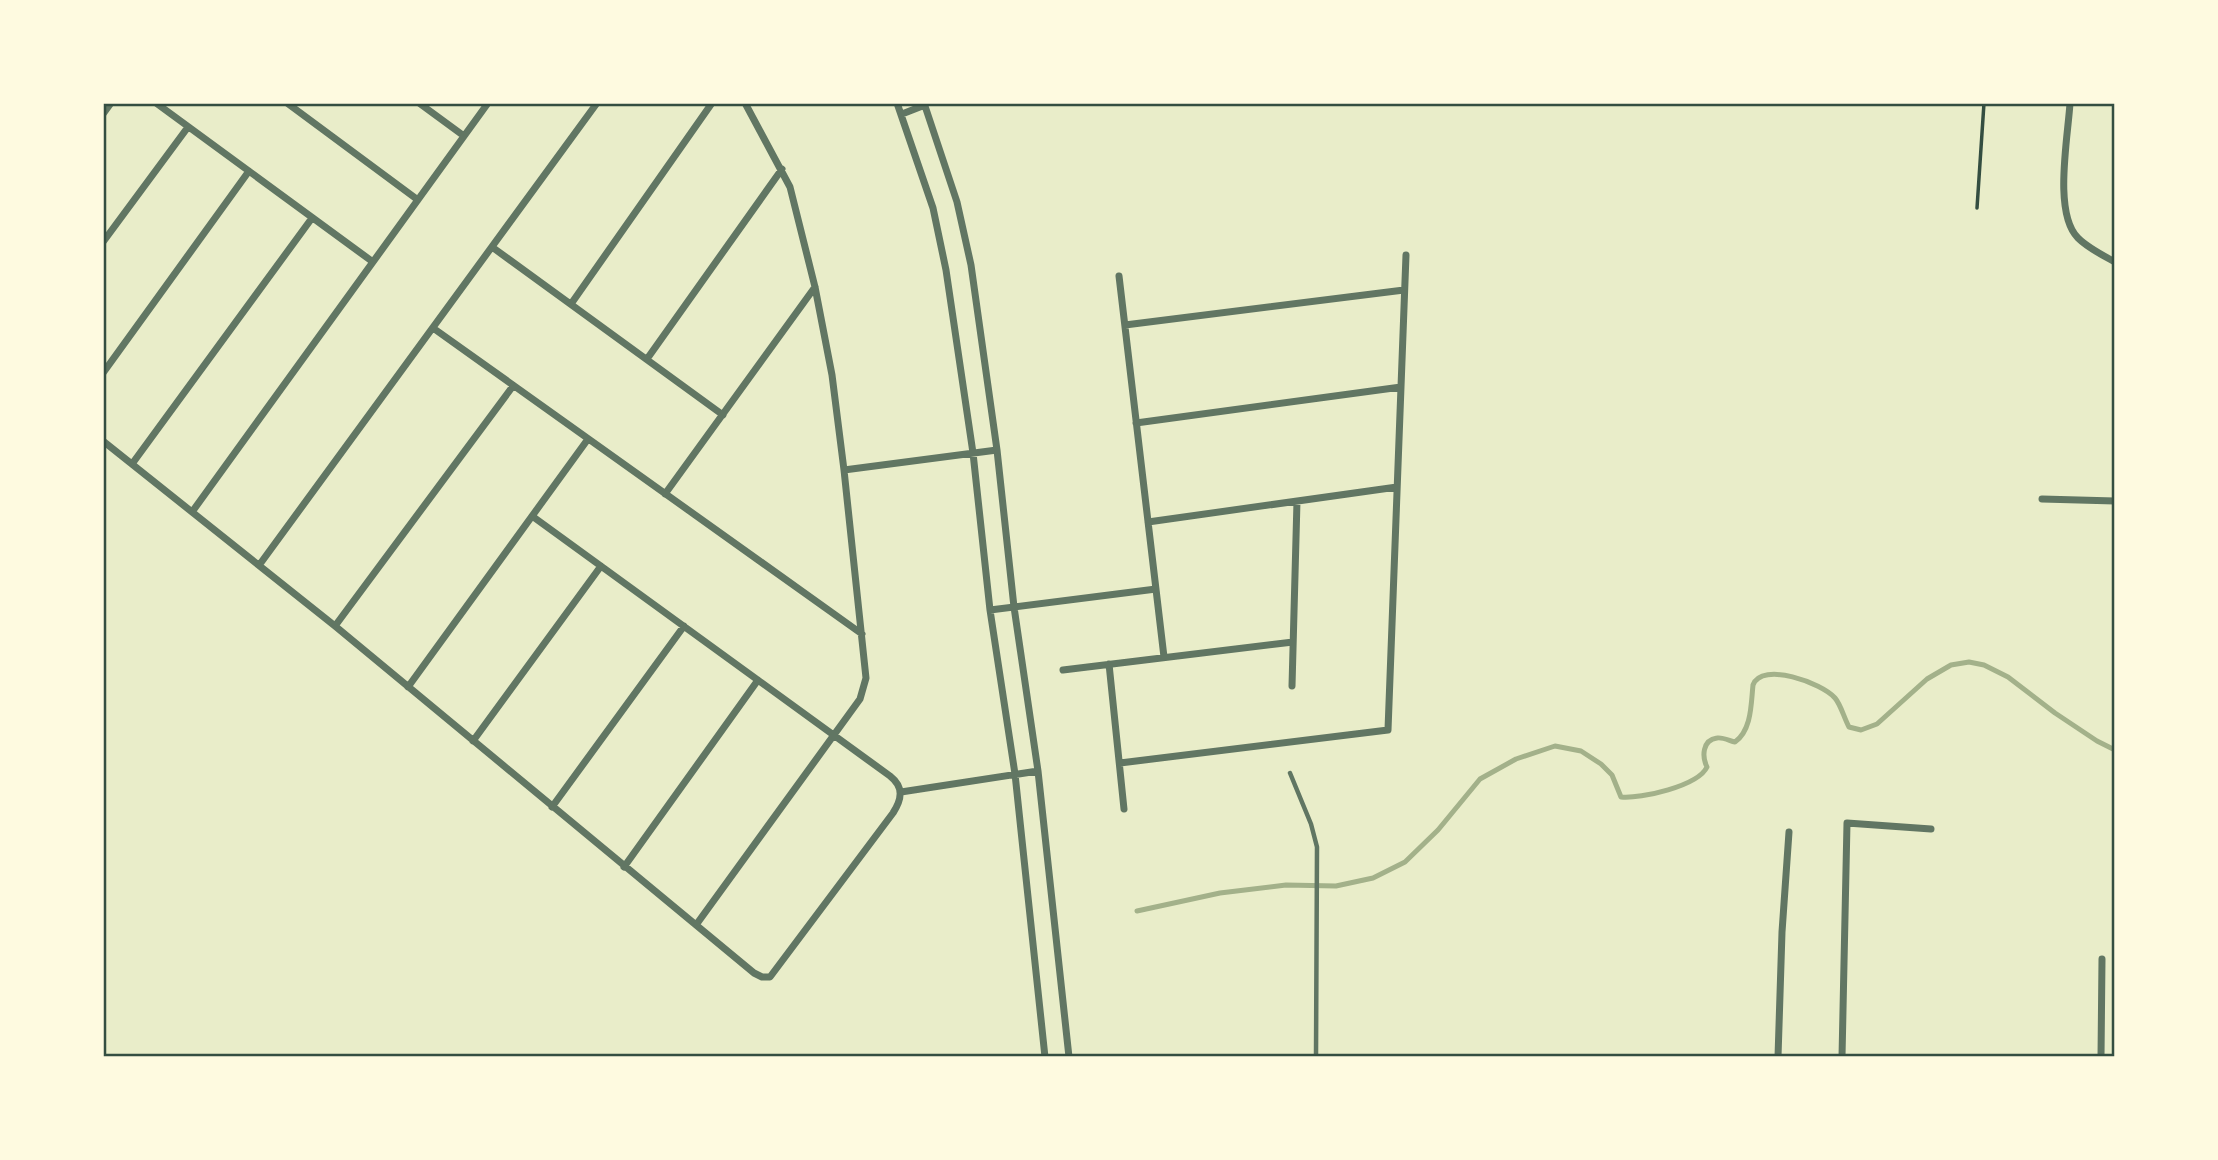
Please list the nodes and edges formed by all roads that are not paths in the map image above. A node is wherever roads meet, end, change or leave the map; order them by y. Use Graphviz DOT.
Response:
graph roads {
  1 [pos="111,103"];
  2 [pos="156,103"];
  3 [pos="287,103"];
  4 [pos="419,103"];
  5 [pos="488,103"];
  6 [pos="597,103"];
  7 [pos="712,103"];
  8 [pos="745,103"];
  9 [pos="897,103"];
  10 [pos="2070,103"];
  11 [pos="924,104"];
  12 [pos="103,114"];
  13 [pos="902,114"];
  14 [pos="188,127"];
  15 [pos="464,136"];
  16 [pos="782,169"];
  17 [pos="249,172"];
  18 [pos="418,200"];
  19 [pos="312,218"];
  20 [pos="103,242"];
  21 [pos="492,247"];
  22 [pos="1406,255"];
  23 [pos="373,262"];
  24 [pos="2115,262"];
  25 [pos="1119,276"];
  26 [pos="816,287"];
  27 [pos="1404,290"];
  28 [pos="572,304"];
  29 [pos="1125,325"];
  30 [pos="433,328"];
  31 [pos="647,359"];
  32 [pos="103,373"];
  33 [pos="513,386"];
  34 [pos="1401,387"];
  35 [pos="723,415"];
  36 [pos="1136,423"];
  37 [pos="588,439"];
  38 [pos="103,441"];
  39 [pos="997,450"];
  40 [pos="973,453"];
  41 [pos="132,464"];
  42 [pos="844,470"];
  43 [pos="1397,487"];
  44 [pos="666,494"];
  45 [pos="2042,499"];
  46 [pos="1297,501"];
  47 [pos="2115,502"];
  48 [pos="192,512"];
  49 [pos="532,516"];
  50 [pos="1148,523"];
  51 [pos="260,564"];
  52 [pos="601,566"];
  53 [pos="1156,589"];
  54 [pos="1014,607"];
  55 [pos="990,610"];
  56 [pos="335,626"];
  57 [pos="684,626"];
  58 [pos="862,634"];
  59 [pos="1293,642"];
  60 [pos="1164,657"];
  61 [pos="1110,664"];
  62 [pos="1063,670"];
  63 [pos="758,680"];
  64 [pos="1292,686"];
  65 [pos="408,687"];
  66 [pos="834,734"];
  67 [pos="473,741"];
  68 [pos="1120,763"];
  69 [pos="1038,771"];
  70 [pos="1290,773"];
  71 [pos="1014,774"];
  72 [pos="901,792"];
  73 [pos="552,807"];
  74 [pos="1125,809"];
  75 [pos="1931,829"];
  76 [pos="1789,832"];
  77 [pos="624,867"];
  78 [pos="696,925"];
  79 [pos="2102,959"];
  80 [pos="1045,1057"];
  81 [pos="1069,1057"];
  82 [pos="1316,1057"];
  83 [pos="1778,1057"];
  84 [pos="1842,1057"];
  85 [pos="2101,1057"];
  1 -- 12 [label="street"];
  2 -- 14 [label="street"];
  3 -- 18 [label="street"];
  4 -- 15 [label="street"];
  5 -- 15 [label="street"];
  6 -- 21 [label="street"];
  7 -- 28 [label="street"];
  8 -- 16 [label="street"];
  9 -- 13 [label="street"];
  10 -- 24 [label="street"];
  11 -- 13 [label="street"];
  11 -- 39 [label="street"];
  13 -- 40 [label="street"];
  14 -- 17 [label="street"];
  14 -- 20 [label="street"];
  15 -- 18 [label="street"];
  16 -- 26 [label="street"];
  16 -- 31 [label="street"];
  17 -- 19 [label="street"];
  17 -- 32 [label="street"];
  18 -- 23 [label="street"];
  19 -- 23 [label="street"];
  19 -- 41 [label="street"];
  21 -- 28 [label="street"];
  21 -- 30 [label="street"];
  22 -- 27 [label="street"];
  23 -- 48 [label="street"];
  25 -- 29 [label="street"];
  26 -- 35 [label="street"];
  26 -- 42 [label="street"];
  27 -- 29 [label="street"];
  27 -- 34 [label="street"];
  28 -- 31 [label="street"];
  29 -- 36 [label="street"];
  30 -- 33 [label="street"];
  30 -- 51 [label="street"];
  31 -- 35 [label="street"];
  33 -- 37 [label="street"];
  33 -- 56 [label="street"];
  34 -- 36 [label="street"];
  34 -- 43 [label="street"];
  35 -- 44 [label="street"];
  36 -- 50 [label="street"];
  37 -- 44 [label="street"];
  37 -- 49 [label="street"];
  38 -- 41 [label="street"];
  39 -- 40 [label="street"];
  39 -- 54 [label="street"];
  40 -- 42 [label="street"];
  40 -- 55 [label="street"];
  41 -- 48 [label="street"];
  42 -- 58 [label="street"];
  43 -- 46 [label="street"];
  43 -- 68 [label="street"];
  44 -- 58 [label="street"];
  45 -- 47 [label="street"];
  46 -- 50 [label="street"];
  46 -- 59 [label="street"];
  48 -- 51 [label="street"];
  49 -- 52 [label="street"];
  49 -- 65 [label="street"];
  50 -- 53 [label="street"];
  51 -- 56 [label="street"];
  52 -- 57 [label="street"];
  52 -- 67 [label="street"];
  53 -- 54 [label="street"];
  53 -- 60 [label="street"];
  54 -- 55 [label="street"];
  54 -- 69 [label="street"];
  55 -- 71 [label="street"];
  56 -- 65 [label="street"];
  57 -- 63 [label="street"];
  57 -- 73 [label="street"];
  58 -- 66 [label="street"];
  59 -- 60 [label="street"];
  59 -- 64 [label="street"];
  60 -- 61 [label="street"];
  61 -- 62 [label="street"];
  61 -- 68 [label="street"];
  63 -- 66 [label="street"];
  63 -- 77 [label="street"];
  65 -- 67 [label="street"];
  66 -- 72 [label="street"];
  66 -- 78 [label="street"];
  67 -- 73 [label="street"];
  68 -- 74 [label="street"];
  69 -- 71 [label="street"];
  69 -- 81 [label="street"];
  70 -- 82 [label="lane"];
  71 -- 72 [label="street"];
  71 -- 80 [label="street"];
  72 -- 78 [label="street"];
  73 -- 77 [label="street"];
  75 -- 84 [label="street"];
  76 -- 83 [label="street"];
  77 -- 78 [label="street"];
  79 -- 85 [label="street"];
}
